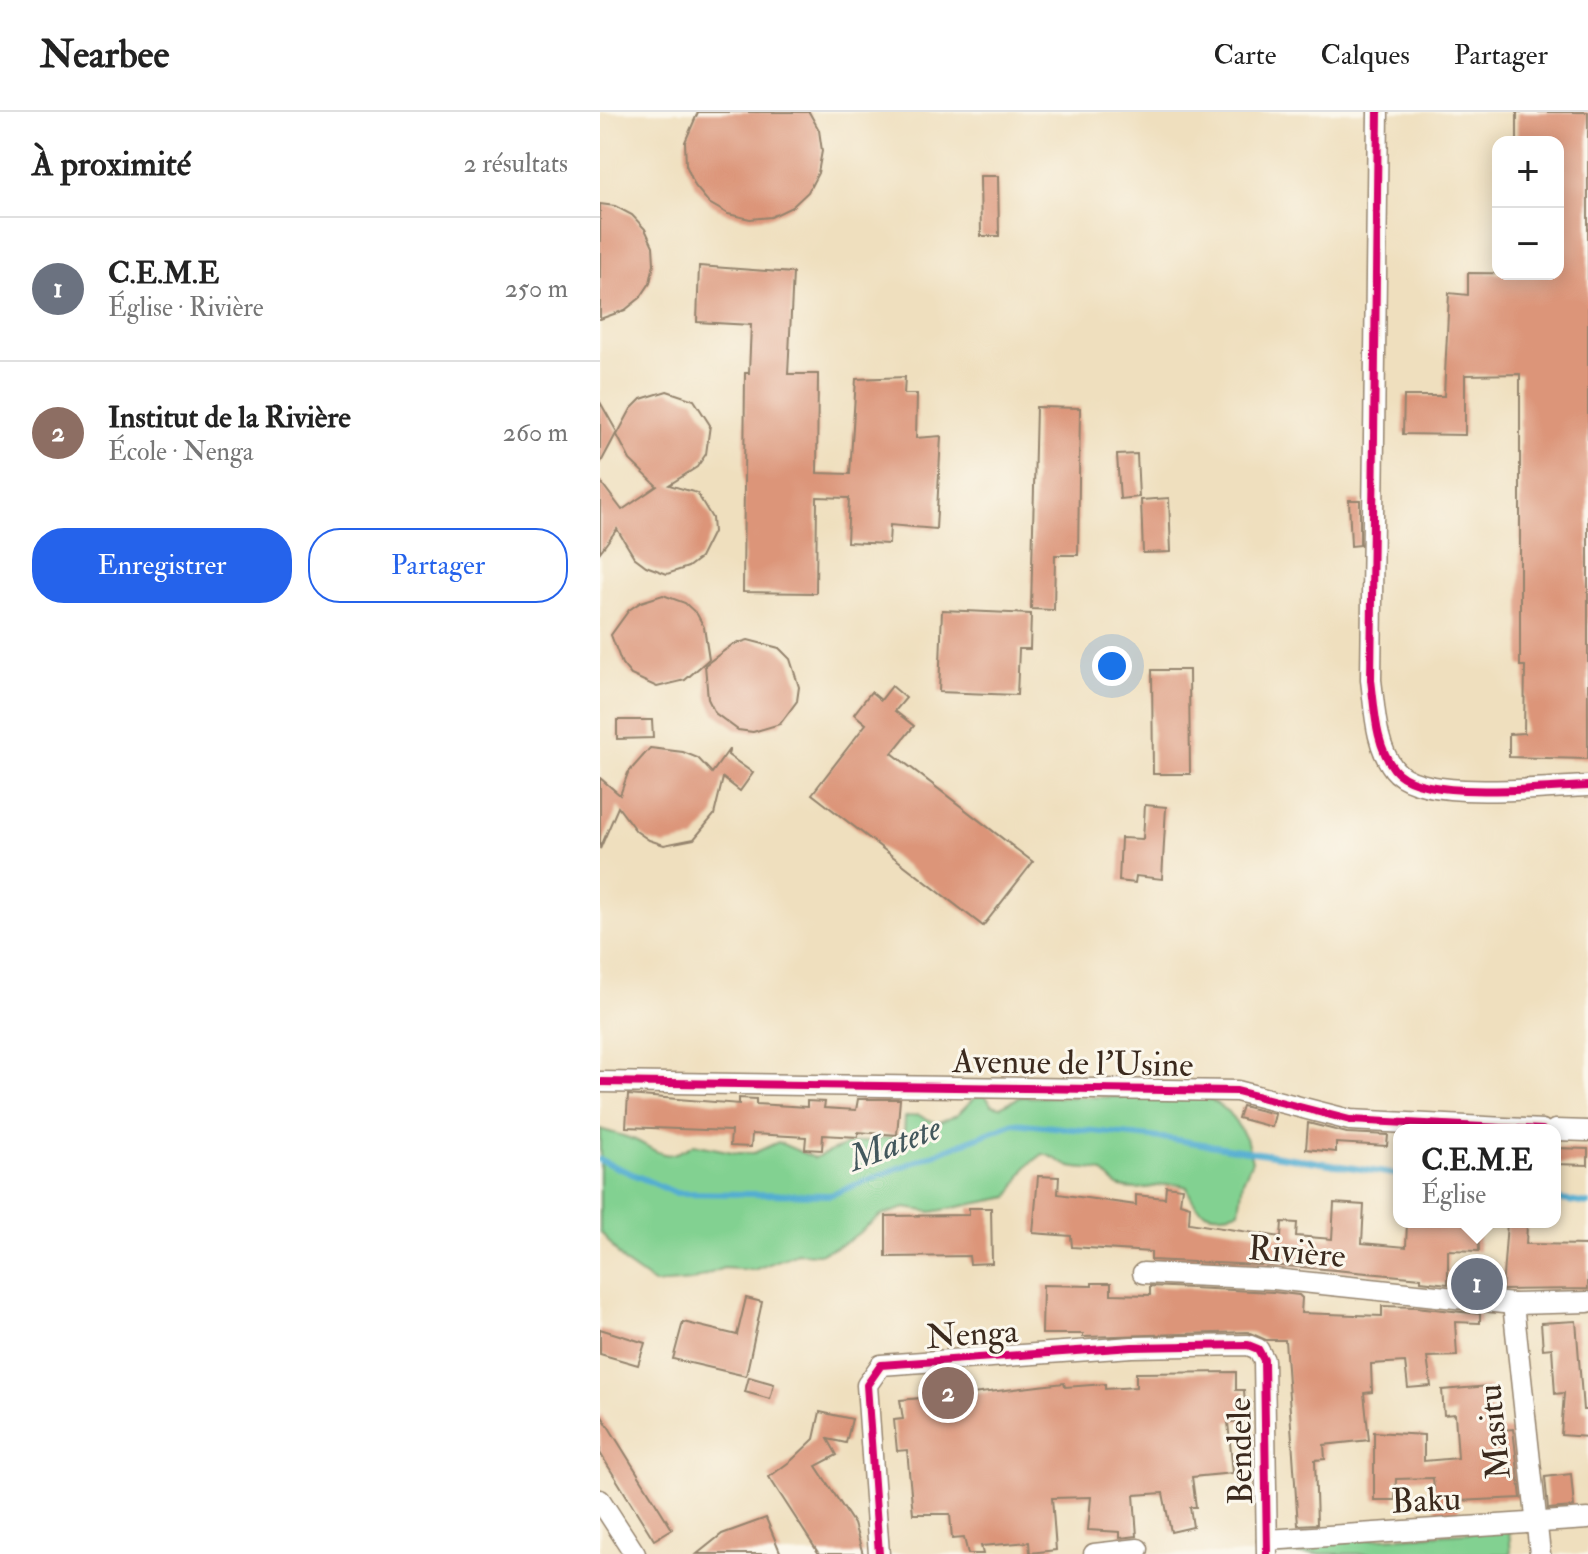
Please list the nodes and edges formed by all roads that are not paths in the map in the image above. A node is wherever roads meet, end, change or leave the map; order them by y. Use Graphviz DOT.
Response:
graph roads {
  1 [pos="1378,112"];
  2 [pos="1588,786"];
  3 [pos="600,1082"];
  4 [pos="1427,1124"];
  5 [pos="1561,1130"];
  6 [pos="1588,1131"];
  7 [pos="1143,1273"];
  8 [pos="1588,1302"];
  9 [pos="1513,1304"];
  10 [pos="1258,1349"];
  11 [pos="600,1500"];
  12 [pos="1588,1519"];
  13 [pos="1536,1525"];
  14 [pos="1267,1547"];
  15 [pos="1138,1549"];
  16 [pos="635,1554"];
  17 [pos="879,1554"];
  18 [pos="1094,1554"];
  19 [pos="1540,1554"];
  1 -- 2 [label="street"];
  3 -- 4 [label="street, Avenue de l'Usine"];
  5 -- 6 [label="street"];
  7 -- 9 [label="street, Rivière"];
  8 -- 9 [label="street, Rivière"];
  9 -- 13 [label="street, Masitu"];
  10 -- 14 [label="street, Bendele"];
  10 -- 17 [label="street, Nenga"];
  11 -- 16 [label="street"];
  12 -- 13 [label="street, Baku"];
  13 -- 14 [label="street, Baku"];
  13 -- 19 [label="street, Masitu"];
  15 -- 18 [label="street"];
}
